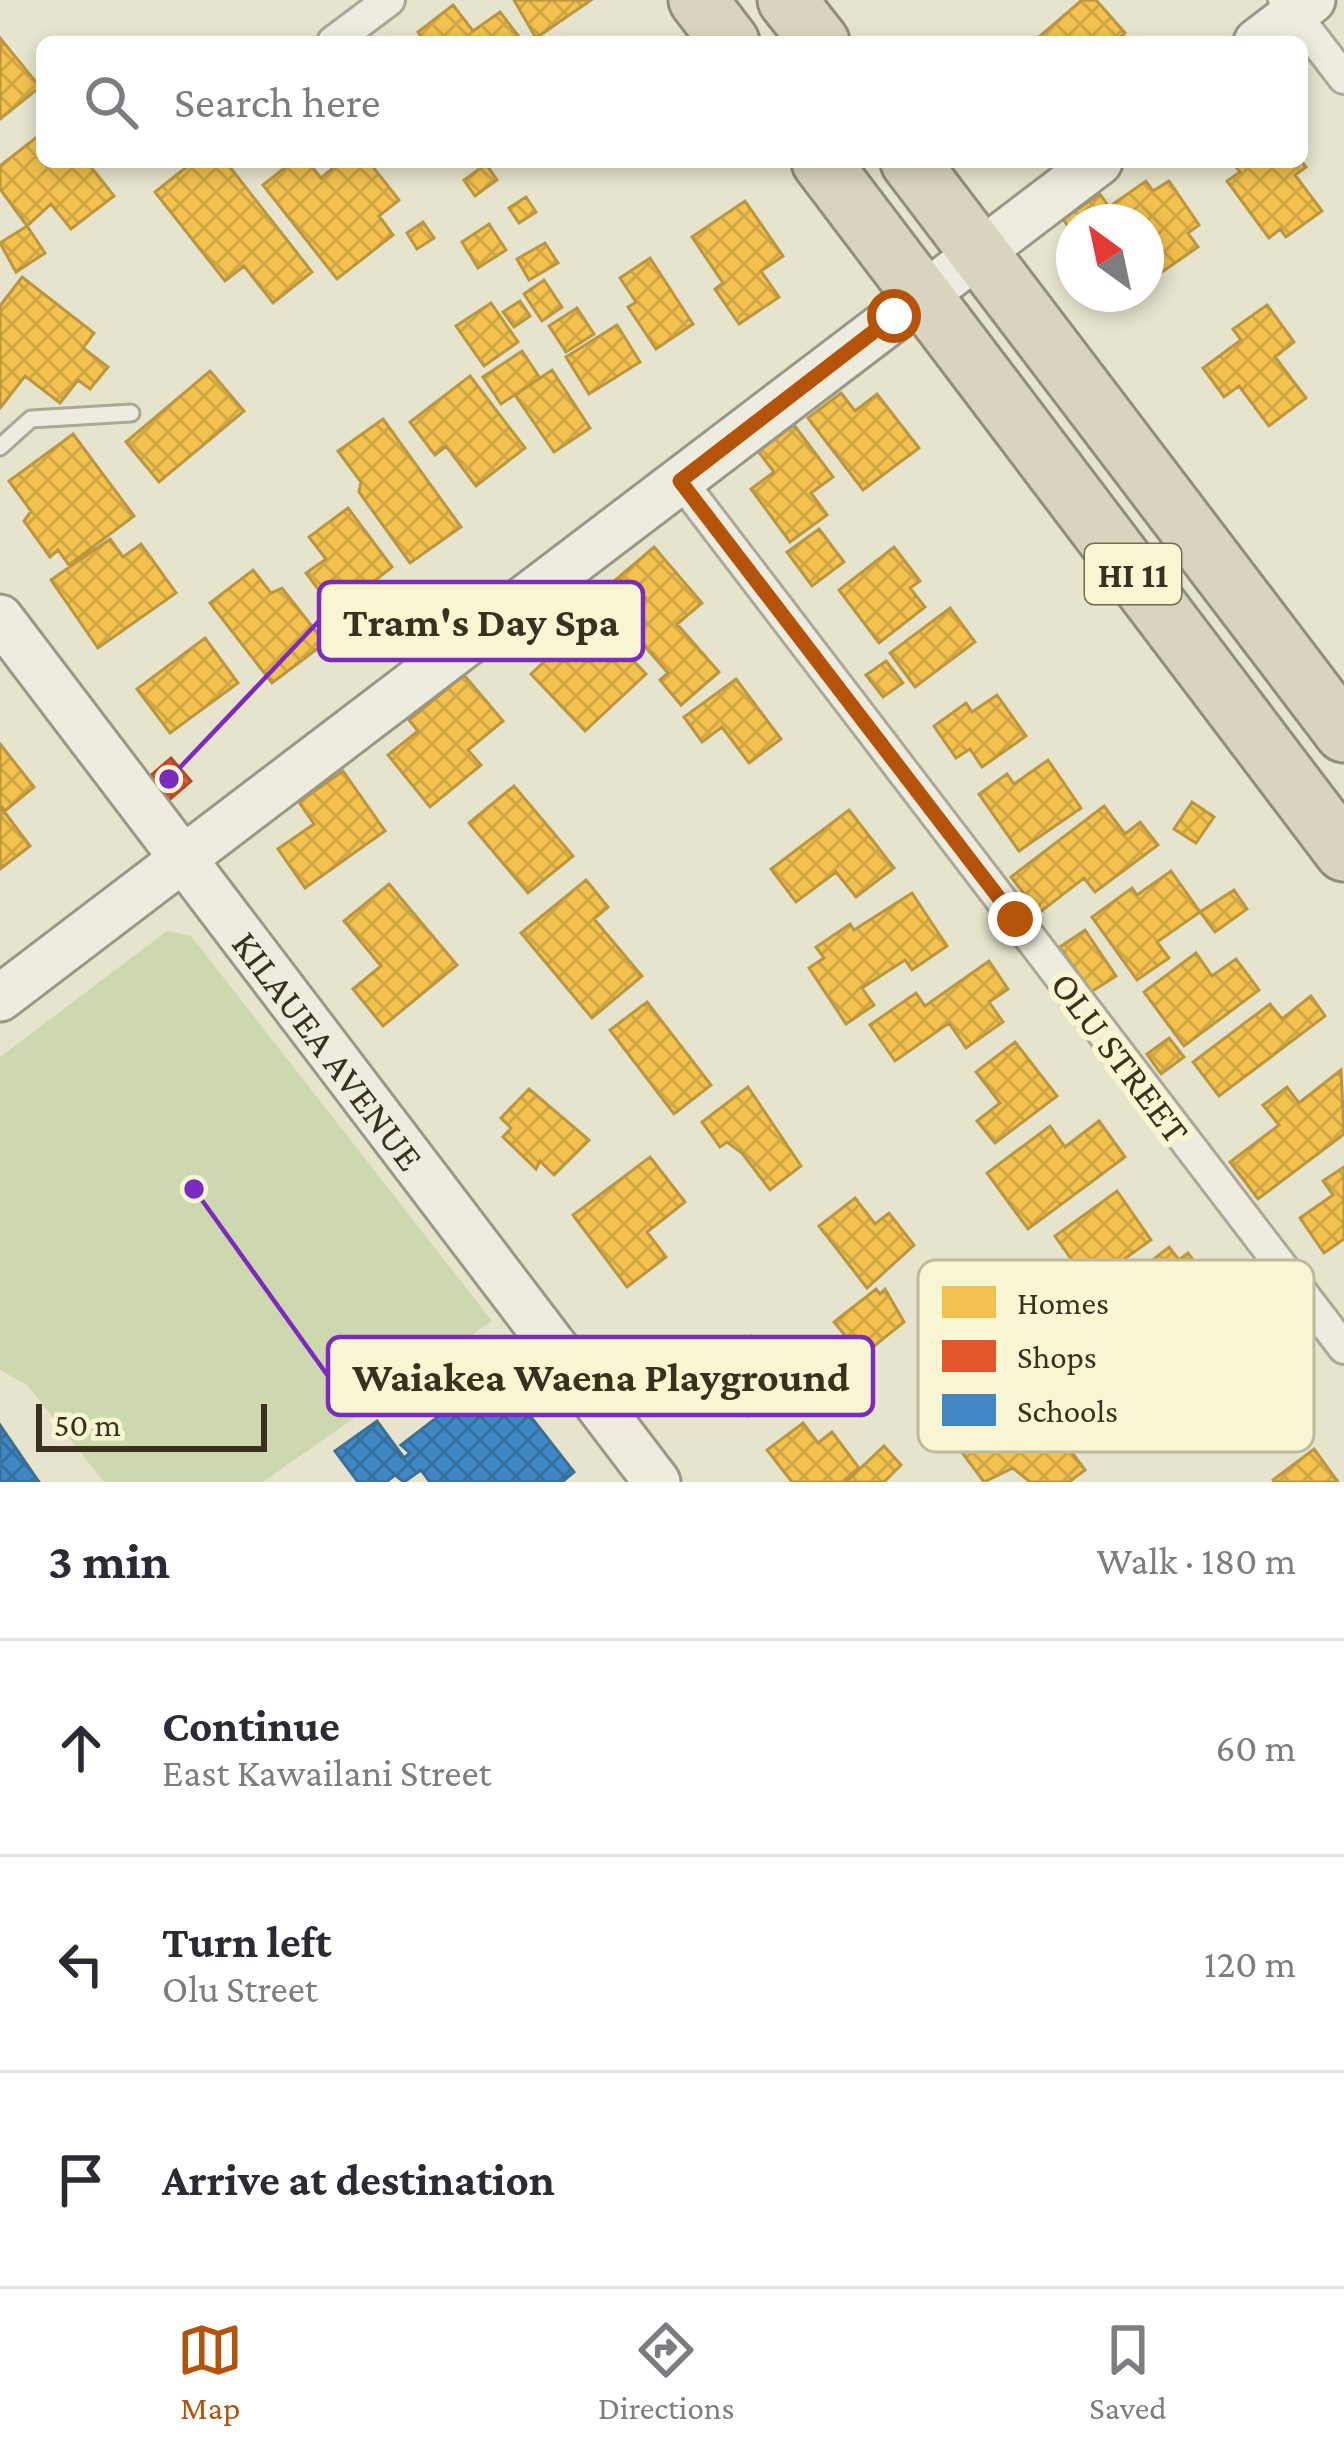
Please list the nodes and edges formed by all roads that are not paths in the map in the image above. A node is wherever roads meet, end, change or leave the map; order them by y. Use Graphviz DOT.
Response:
graph roads {
  1 [pos="388,0"];
  2 [pos="698,0"];
  3 [pos="788,0"];
  4 [pos="1297,4"];
  5 [pos="341,36"];
  6 [pos="725,36"];
  7 [pos="815,36"];
  8 [pos="1263,36"];
  9 [pos="1344,78"];
  10 [pos="826,168"];
  11 [pos="914,168"];
  12 [pos="1091,168"];
  13 [pos="979,254"];
  14 [pos="922,295"];
  15 [pos="131,413"];
  16 [pos="0,447"];
  17 [pos="680,481"];
  18 [pos="0,618"];
  19 [pos="1344,734"];
  20 [pos="1344,852"];
  21 [pos="184,858"];
  22 [pos="0,998"];
  23 [pos="1277,1260"];
  24 [pos="1314,1309"];
  25 [pos="1344,1348"];
  26 [pos="657,1482"];
  1 -- 5 [label="street"];
  2 -- 6 [label="highway"];
  3 -- 7 [label="highway"];
  4 -- 8 [label="street"];
  4 -- 9 [label="street"];
  10 -- 14 [label="highway, HI 11"];
  11 -- 13 [label="highway, HI 11"];
  12 -- 13 [label="street"];
  13 -- 14 [label="street"];
  13 -- 19 [label="highway, HI 11"];
  14 -- 17 [label="street"];
  14 -- 20 [label="highway, HI 11"];
  15 -- 16 [label="lane"];
  17 -- 21 [label="street"];
  17 -- 23 [label="street, OLU STREET"];
  18 -- 21 [label="street, KILAUEA AVENUE"];
  21 -- 22 [label="street"];
  21 -- 26 [label="street, KILAUEA AVENUE"];
  24 -- 25 [label="street, OLU STREET"];
}
